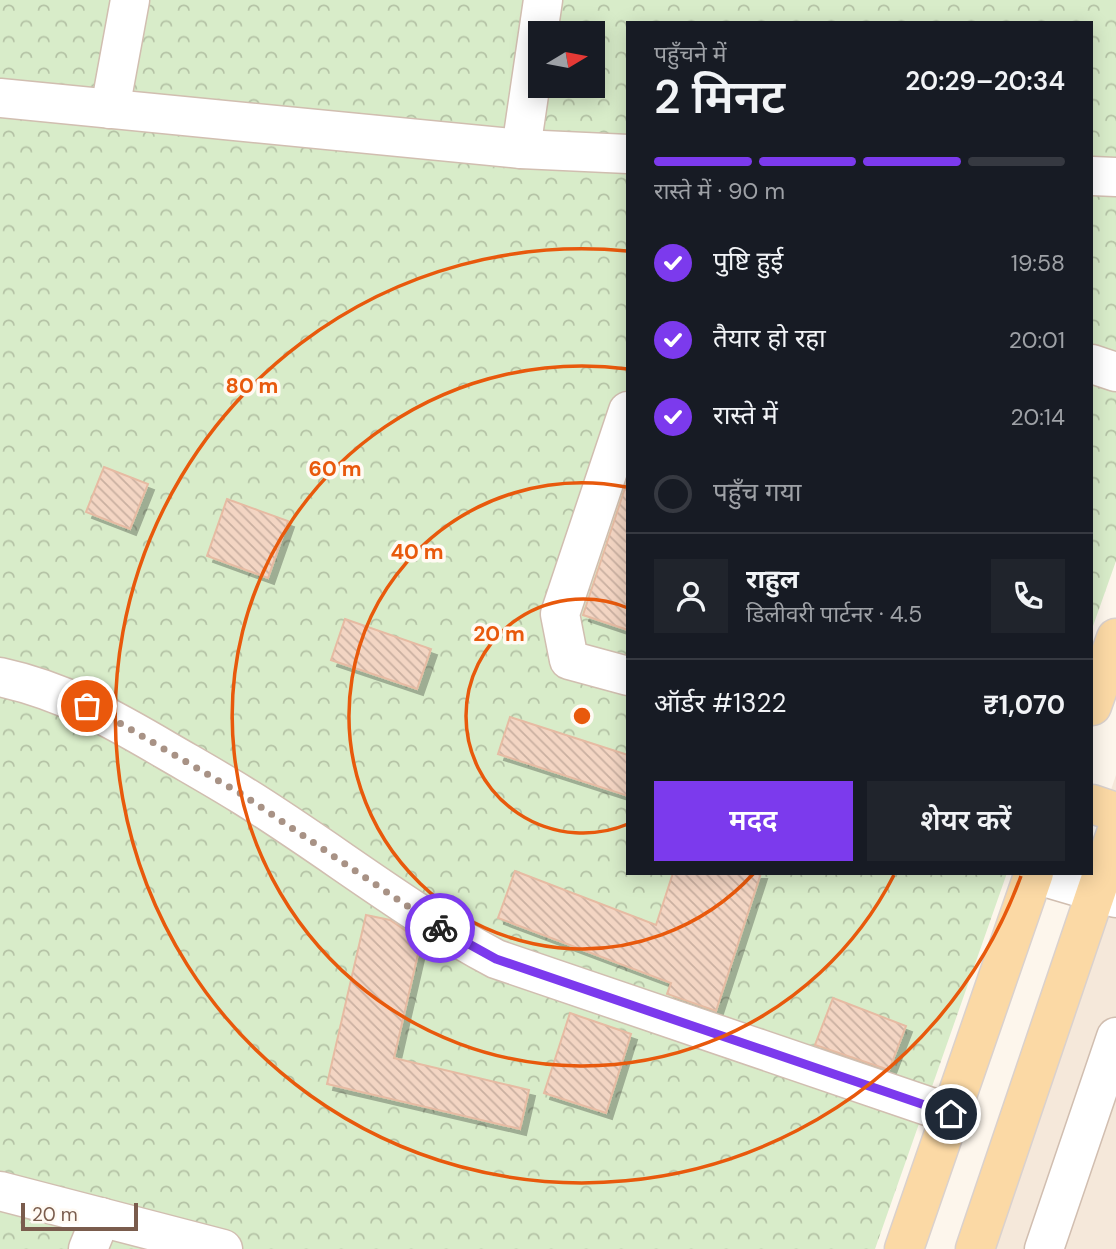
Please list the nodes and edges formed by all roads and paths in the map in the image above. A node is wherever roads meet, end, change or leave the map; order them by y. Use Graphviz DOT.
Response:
graph roads {
  1 [pos="130,0"];
  2 [pos="543,0"];
  3 [pos="0,98"];
  4 [pos="110,109"];
  5 [pos="522,149"];
  6 [pos="626,154"];
  7 [pos="1093,176"];
  8 [pos="1116,177"];
  9 [pos="1093,364"];
  10 [pos="1116,372"];
  11 [pos="626,417"];
  12 [pos="1116,638"];
  13 [pos="626,675"];
  14 [pos="0,677"];
  15 [pos="1093,703"];
  16 [pos="1093,804"];
  17 [pos="1116,811"];
  18 [pos="1116,833"];
  19 [pos="1033,875"];
  20 [pos="1041,875"];
  21 [pos="1106,895"];
  22 [pos="1115,1042"];
  23 [pos="951,1114"];
  24 [pos="0,1191"];
  25 [pos="94,1233"];
  26 [pos="223,1249"];
  27 [pos="904,1249"];
  28 [pos="975,1249"];
  29 [pos="1044,1249"];
  1 -- 4 [label="street"];
  2 -- 5 [label="street"];
  3 -- 4 [label="street"];
  4 -- 5 [label="street"];
  5 -- 6 [label="street"];
  7 -- 8 [label="street"];
  9 -- 10 [label="street"];
  11 -- 13 [label="street"];
  12 -- 15 [label="main road"];
  14 -- 23 [label="street"];
  16 -- 17 [label="main road"];
  18 -- 21 [label="main road"];
  19 -- 23 [label="main road"];
  20 -- 21 [label="street"];
  21 -- 28 [label="main road"];
  22 -- 29 [label="street"];
  23 -- 27 [label="main road"];
  24 -- 25 [label="street"];
  25 -- 26 [label="street"];
}
